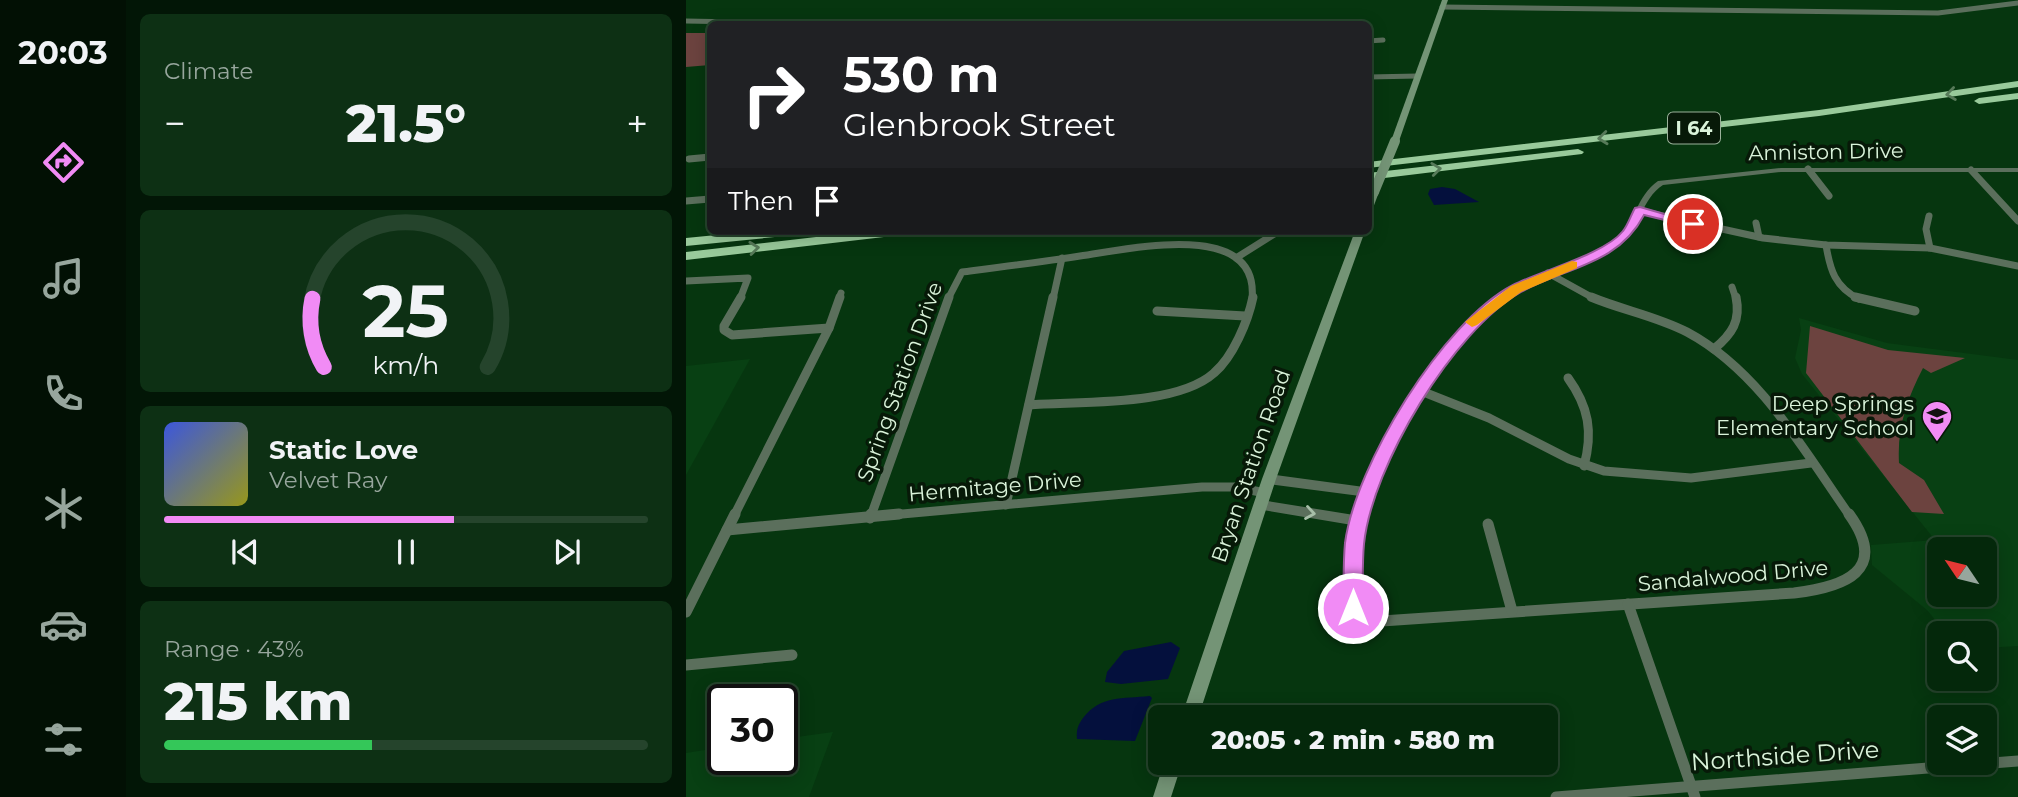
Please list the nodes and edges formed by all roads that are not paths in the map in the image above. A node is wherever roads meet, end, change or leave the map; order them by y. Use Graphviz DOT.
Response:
graph roads {
  1 [pos="1444,3"];
  2 [pos="2018,3"];
  3 [pos="686,20"];
  4 [pos="716,21"];
  5 [pos="1383,40"];
  6 [pos="1372,41"];
  7 [pos="1372,77"];
  8 [pos="1417,78"];
  9 [pos="2018,84"];
  10 [pos="2018,96"];
  11 [pos="707,157"];
  12 [pos="689,159"];
  13 [pos="1372,165"];
  14 [pos="1808,169"];
  15 [pos="1971,170"];
  16 [pos="2018,170"];
  17 [pos="1372,177"];
  18 [pos="1829,196"];
  19 [pos="1372,197"];
  20 [pos="707,198"];
  21 [pos="686,201"];
  22 [pos="1640,211"];
  23 [pos="1929,216"];
  24 [pos="2018,221"];
  25 [pos="1756,222"];
  26 [pos="755,235"];
  27 [pos="867,235"];
  28 [pos="1273,235"];
  29 [pos="1359,235"];
  30 [pos="1759,237"];
  31 [pos="686,242"];
  32 [pos="1826,245"];
  33 [pos="1930,248"];
  34 [pos="686,256"];
  35 [pos="1062,258"];
  36 [pos="1236,258"];
  37 [pos="2018,266"];
  38 [pos="1548,273"];
  39 [pos="686,281"];
  40 [pos="1732,287"];
  41 [pos="841,293"];
  42 [pos="1157,311"];
  43 [pos="1915,311"];
  44 [pos="1245,316"];
  45 [pos="829,328"];
  46 [pos="1714,349"];
  47 [pos="1568,378"];
  48 [pos="1421,391"];
  49 [pos="1029,405"];
  50 [pos="1811,464"];
  51 [pos="1584,466"];
  52 [pos="1269,479"];
  53 [pos="1366,492"];
  54 [pos="1263,499"];
  55 [pos="1006,505"];
  56 [pos="870,518"];
  57 [pos="1358,521"];
  58 [pos="1488,524"];
  59 [pos="727,530"];
  60 [pos="1629,604"];
  61 [pos="1512,611"];
  62 [pos="686,612"];
  63 [pos="1356,617"];
  64 [pos="792,655"];
  65 [pos="686,665"];
  66 [pos="1193,705"];
  67 [pos="2018,761"];
  68 [pos="1169,775"];
  69 [pos="1693,791"];
  70 [pos="1162,797"];
  71 [pos="1556,797"];
  1 -- 2 [label="street"];
  1 -- 8 [label="main road"];
  3 -- 4 [label="street"];
  5 -- 6 [label="street"];
  7 -- 8 [label="street"];
  8 -- 19 [label="main road, bridge"];
  9 -- 13 [label="highway, I 64, one-way"];
  17 -- 10 [label="highway, I 64, one-way"];
  11 -- 12 [label="street"];
  14 -- 15 [label="street, Anniston Drive"];
  14 -- 18 [label="street"];
  14 -- 22 [label="street, Anniston Drive"];
  15 -- 16 [label="street, Anniston Drive"];
  15 -- 24 [label="street"];
  20 -- 21 [label="street"];
  22 -- 30 [label="street"];
  22 -- 38 [label="street, Anniston Drive"];
  23 -- 33 [label="street"];
  25 -- 30 [label="street"];
  26 -- 31 [label="highway"];
  34 -- 27 [label="highway, one-way"];
  28 -- 36 [label="street"];
  29 -- 52 [label="main road, Bryan Station Road"];
  30 -- 32 [label="street"];
  32 -- 33 [label="street"];
  32 -- 43 [label="street"];
  33 -- 37 [label="street"];
  35 -- 36 [label="street, Spring Station Drive"];
  35 -- 49 [label="street"];
  35 -- 56 [label="street, Spring Station Drive"];
  36 -- 44 [label="street"];
  38 -- 46 [label="street, Sandalwood Drive"];
  38 -- 48 [label="street, Anniston Drive"];
  39 -- 45 [label="street"];
  40 -- 46 [label="street"];
  41 -- 45 [label="street"];
  42 -- 44 [label="street"];
  44 -- 49 [label="street"];
  45 -- 59 [label="street"];
  46 -- 50 [label="street, Sandalwood Drive"];
  47 -- 51 [label="street"];
  48 -- 51 [label="street"];
  48 -- 53 [label="street, Anniston Drive"];
  49 -- 55 [label="street"];
  50 -- 51 [label="street"];
  50 -- 60 [label="street, Sandalwood Drive"];
  52 -- 53 [label="street"];
  52 -- 54 [label="main road, Bryan Station Road"];
  53 -- 57 [label="street, Anniston Drive"];
  54 -- 55 [label="street, Hermitage Drive"];
  54 -- 57 [label="street, one-way"];
  54 -- 66 [label="main road, Bryan Station Road"];
  55 -- 56 [label="street, Hermitage Drive"];
  56 -- 59 [label="street, Hermitage Drive"];
  57 -- 63 [label="street, Anniston Drive"];
  58 -- 61 [label="street"];
  59 -- 62 [label="street"];
  60 -- 61 [label="street, Sandalwood Drive"];
  60 -- 69 [label="street"];
  61 -- 63 [label="street, Sandalwood Drive"];
  64 -- 65 [label="street"];
  67 -- 69 [label="street, Northside Drive"];
  68 -- 70 [label="main road"];
  69 -- 71 [label="street, Northside Drive"];
}
